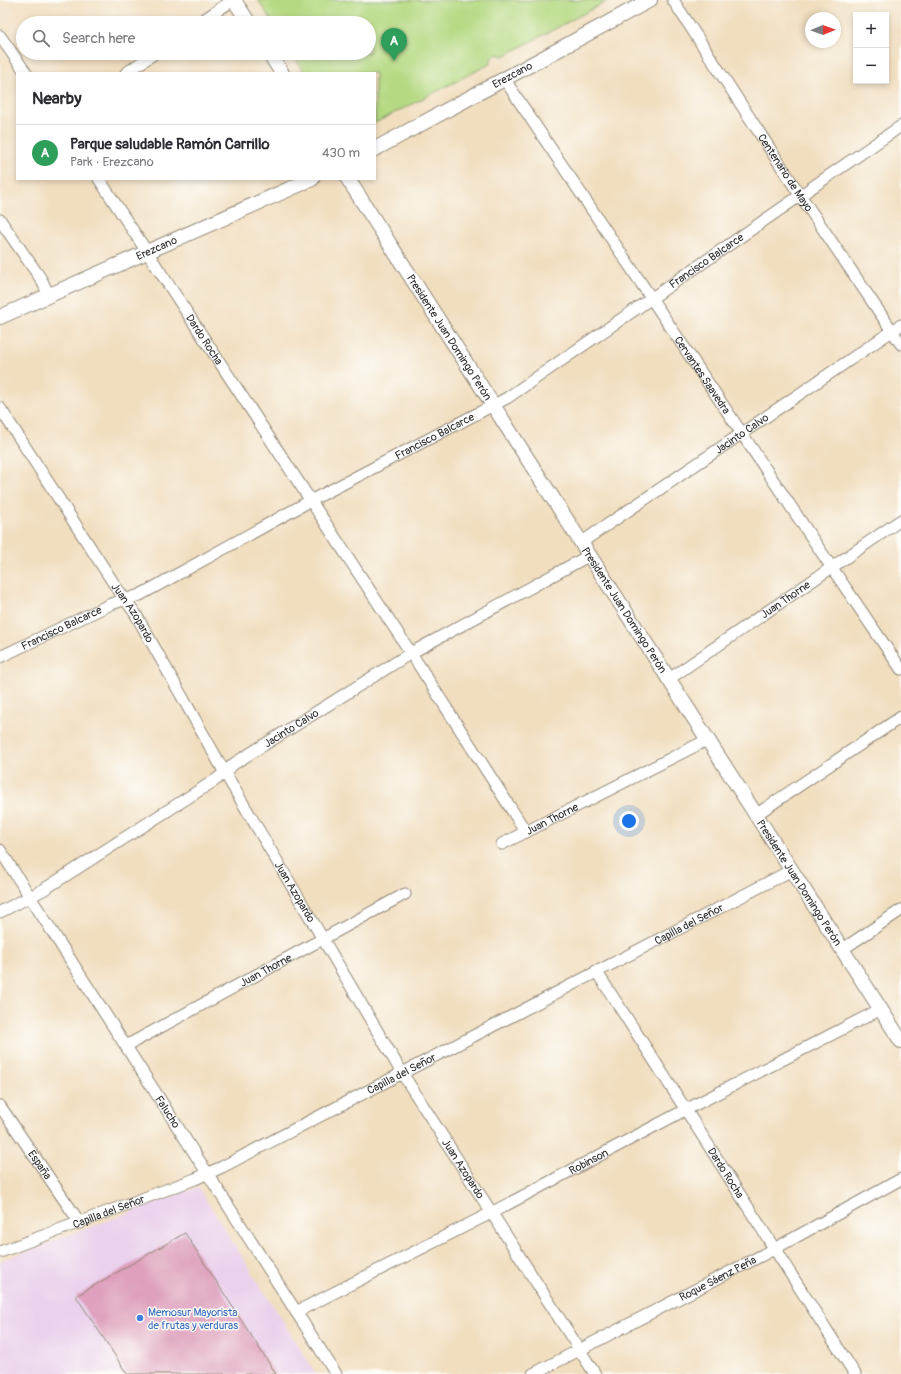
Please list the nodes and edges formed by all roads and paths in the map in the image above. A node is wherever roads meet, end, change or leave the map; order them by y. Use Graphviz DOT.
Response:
graph roads {
  1 [pos="234,0"];
  2 [pos="650,0"];
  3 [pos="673,0"];
  4 [pos="210,16"];
  5 [pos="244,16"];
  6 [pos="0,36"];
  7 [pos="16,59"];
  8 [pos="17,60"];
  9 [pos="145,60"];
  10 [pos="274,60"];
  11 [pos="25,72"];
  12 [pos="127,72"];
  13 [pos="281,72"];
  14 [pos="505,80"];
  15 [pos="901,126"];
  16 [pos="376,148"];
  17 [pos="99,180"];
  18 [pos="310,180"];
  19 [pos="349,180"];
  20 [pos="800,195"];
  21 [pos="0,220"];
  22 [pos="147,252"];
  23 [pos="49,296"];
  24 [pos="652,298"];
  25 [pos="0,317"];
  26 [pos="897,328"];
  27 [pos="901,344"];
  28 [pos="494,405"];
  29 [pos="0,408"];
  30 [pos="741,434"];
  31 [pos="310,501"];
  32 [pos="901,520"];
  33 [pos="582,542"];
  34 [pos="590,554"];
  35 [pos="832,568"];
  36 [pos="125,600"];
  37 [pos="411,653"];
  38 [pos="0,658"];
  39 [pos="901,668"];
  40 [pos="670,679"];
  41 [pos="901,717"];
  42 [pos="708,739"];
  43 [pos="225,773"];
  44 [pos="757,814"];
  45 [pos="526,832"];
  46 [pos="502,844"];
  47 [pos="0,850"];
  48 [pos="792,870"];
  49 [pos="405,894"];
  50 [pos="30,896"];
  51 [pos="901,910"];
  52 [pos="0,912"];
  53 [pos="322,939"];
  54 [pos="843,948"];
  55 [pos="596,971"];
  56 [pos="881,1009"];
  57 [pos="901,1041"];
  58 [pos="126,1046"];
  59 [pos="402,1073"];
  60 [pos="0,1106"];
  61 [pos="687,1109"];
  62 [pos="207,1174"];
  63 [pos="901,1179"];
  64 [pos="491,1213"];
  65 [pos="80,1223"];
  66 [pos="774,1249"];
  67 [pos="0,1252"];
  68 [pos="296,1312"];
  69 [pos="580,1350"];
  70 [pos="336,1374"];
  71 [pos="533,1374"];
  72 [pos="595,1374"];
  73 [pos="855,1374"];
  1 -- 4 [label="street"];
  1 -- 5 [label="street"];
  2 -- 14 [label="street, Erezcano"];
  3 -- 20 [label="street, Centenario de Mayo"];
  6 -- 7 [label="street"];
  8 -- 11 [label="street"];
  9 -- 12 [label="street"];
  10 -- 13 [label="street"];
  14 -- 16 [label="street, Erezcano"];
  14 -- 24 [label="street, Cervantes Saavedra"];
  15 -- 20 [label="street, Francisco Balcarce"];
  17 -- 22 [label="street, Dardo Rocha"];
  18 -- 22 [label="street, Erezcano"];
  19 -- 28 [label="street, Presidente Juan Domingo Perón"];
  20 -- 24 [label="street, Francisco Balcarce"];
  20 -- 26 [label="street, Centenario de Mayo"];
  21 -- 23 [label="street"];
  22 -- 23 [label="street, Erezcano"];
  22 -- 31 [label="street, Dardo Rocha"];
  23 -- 25 [label="street, Erezcano"];
  24 -- 28 [label="street, Francisco Balcarce"];
  24 -- 30 [label="street, Cervantes Saavedra"];
  26 -- 27 [label="street, Centenario de Mayo"];
  26 -- 30 [label="street, Jacinto Calvo"];
  28 -- 31 [label="street, Francisco Balcarce"];
  28 -- 33 [label="street, Presidente Juan Domingo Perón"];
  29 -- 36 [label="street, Juan Azopardo"];
  30 -- 33 [label="street, Jacinto Calvo"];
  30 -- 35 [label="street, Cervantes Saavedra"];
  31 -- 36 [label="street, Francisco Balcarce"];
  31 -- 37 [label="street, Dardo Rocha"];
  32 -- 35 [label="street, Juan Thorne"];
  33 -- 34 [label="street, Presidente Juan Domingo Perón"];
  34 -- 37 [label="street, Jacinto Calvo"];
  34 -- 40 [label="street, Presidente Juan Domingo Perón"];
  35 -- 39 [label="street, Cervantes Saavedra"];
  35 -- 40 [label="street, Juan Thorne"];
  36 -- 38 [label="street, Francisco Balcarce"];
  36 -- 43 [label="street, Juan Azopardo"];
  37 -- 43 [label="street, Jacinto Calvo"];
  37 -- 45 [label="street, Dardo Rocha"];
  40 -- 42 [label="street, Presidente Juan Domingo Perón"];
  41 -- 44 [label="street"];
  42 -- 44 [label="street, Presidente Juan Domingo Perón"];
  42 -- 45 [label="street, Juan Thorne"];
  43 -- 50 [label="street, Jacinto Calvo"];
  43 -- 53 [label="street, Juan Azopardo"];
  44 -- 48 [label="street, Presidente Juan Domingo Perón"];
  45 -- 46 [label="street, Juan Thorne"];
  47 -- 50 [label="street, Falucho"];
  48 -- 54 [label="street, Presidente Juan Domingo Perón"];
  48 -- 55 [label="street, Capilla del Señor"];
  49 -- 53 [label="street, Juan Thorne"];
  50 -- 52 [label="street, Jacinto Calvo"];
  50 -- 58 [label="street, Falucho"];
  51 -- 54 [label="street"];
  53 -- 58 [label="street, Juan Thorne"];
  53 -- 59 [label="street, Juan Azopardo"];
  54 -- 56 [label="street, Presidente Juan Domingo Perón"];
  55 -- 59 [label="street, Capilla del Señor"];
  55 -- 61 [label="street, Dardo Rocha"];
  56 -- 57 [label="street, Presidente Juan Domingo Perón"];
  56 -- 61 [label="street, Robinson"];
  58 -- 62 [label="street, Falucho"];
  59 -- 62 [label="street, Capilla del Señor"];
  59 -- 64 [label="street, Juan Azopardo"];
  60 -- 65 [label="street, España"];
  61 -- 64 [label="street, Robinson"];
  61 -- 66 [label="street, Dardo Rocha"];
  62 -- 65 [label="street, Capilla del Señor"];
  62 -- 68 [label="street, Falucho"];
  63 -- 66 [label="street, Roque Sáenz Peña"];
  64 -- 68 [label="street, Robinson"];
  64 -- 69 [label="street, Juan Azopardo"];
  65 -- 67 [label="street, Capilla del Señor"];
  66 -- 69 [label="street, Roque Sáenz Peña"];
  66 -- 73 [label="street, Dardo Rocha"];
  68 -- 70 [label="street, Falucho"];
  69 -- 71 [label="street, Roque Sáenz Peña"];
  69 -- 72 [label="street, Juan Azopardo"];
}
